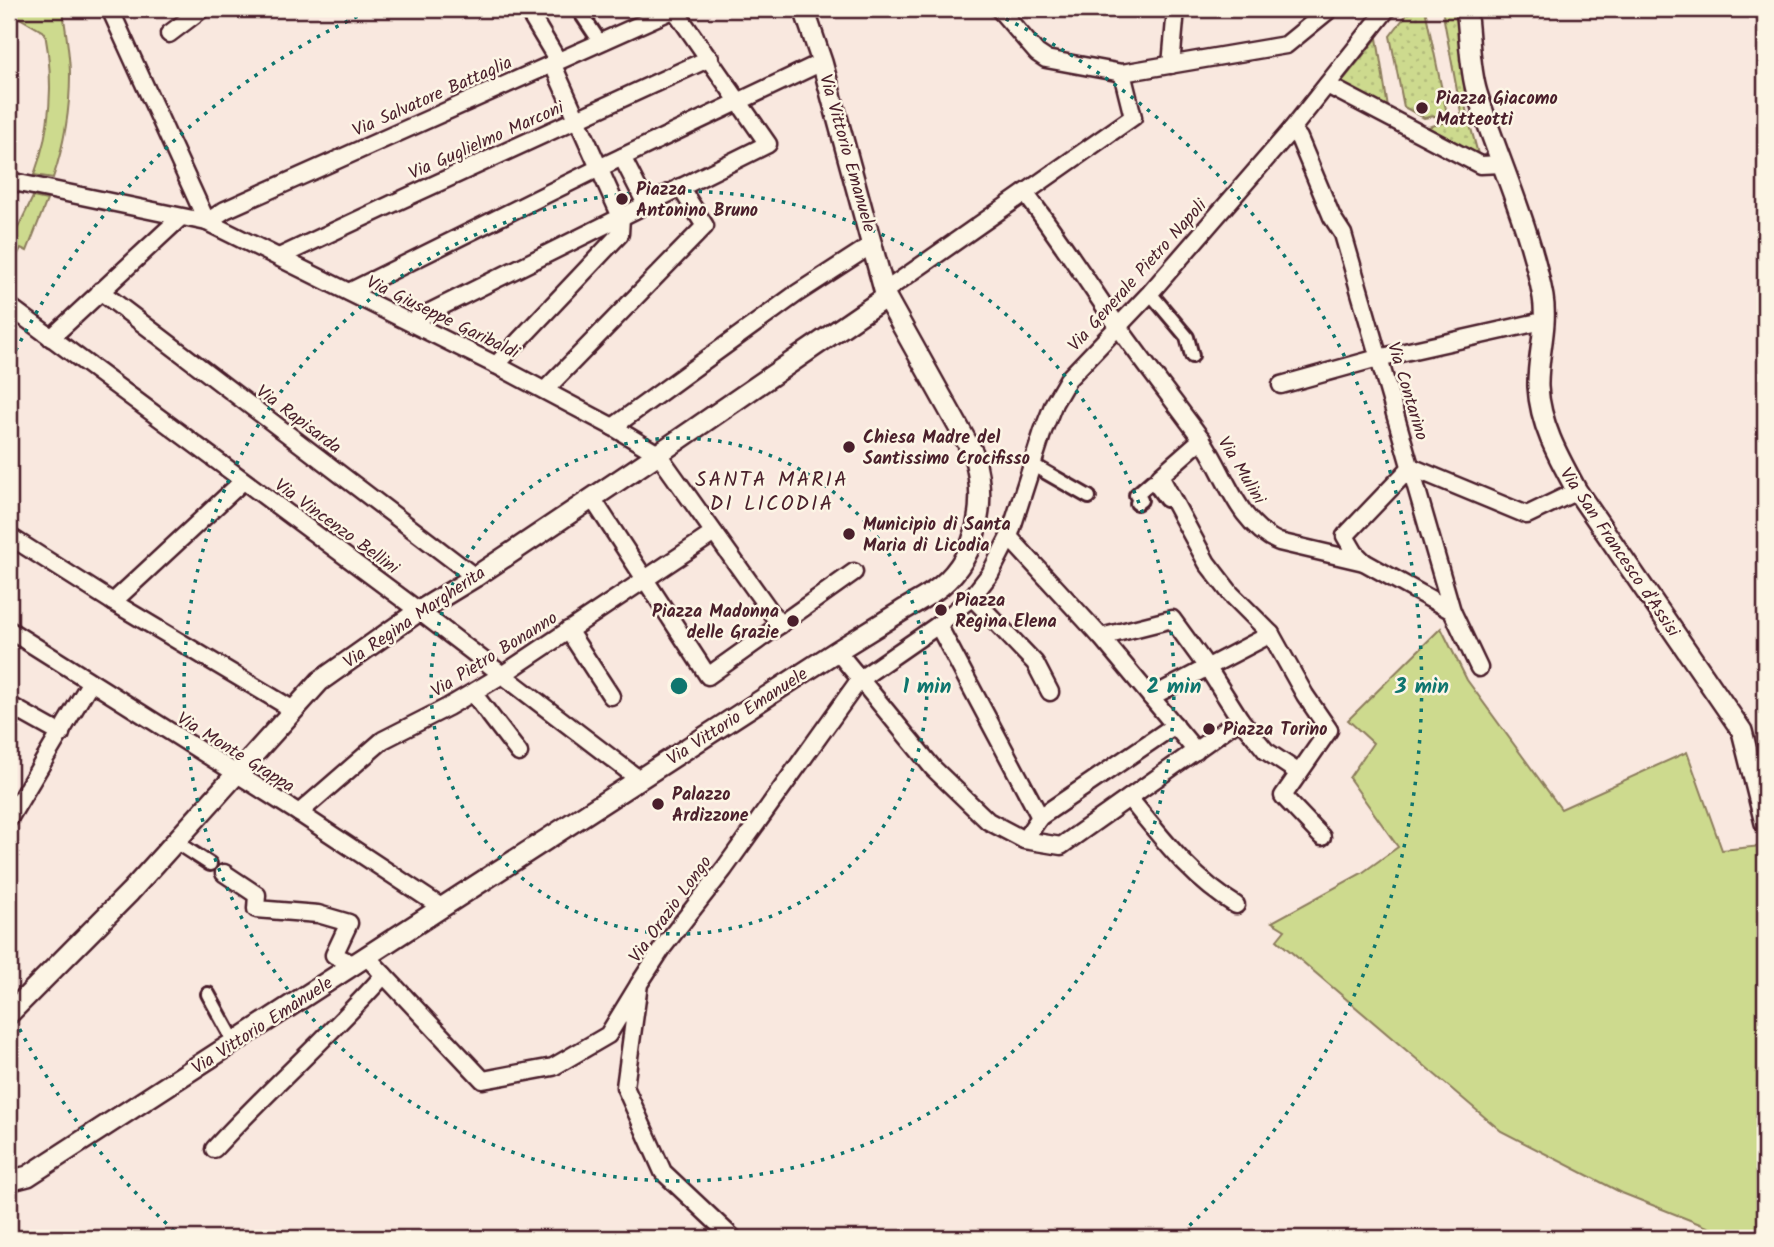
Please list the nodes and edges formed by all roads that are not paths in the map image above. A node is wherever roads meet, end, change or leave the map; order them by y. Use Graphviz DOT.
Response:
graph roads {
  1 [pos="110,9"];
  2 [pos="202,9"];
  3 [pos="527,9"];
  4 [pos="578,9"];
  5 [pos="674,9"];
  6 [pos="804,9"];
  7 [pos="999,9"];
  8 [pos="1175,9"];
  9 [pos="1331,9"];
  10 [pos="1387,9"];
  11 [pos="1466,9"];
  12 [pos="169,34"];
  13 [pos="600,42"];
  14 [pos="710,58"];
  15 [pos="555,62"];
  16 [pos="822,62"];
  17 [pos="1171,65"];
  18 [pos="1122,74"];
  19 [pos="1327,85"];
  20 [pos="738,101"];
  21 [pos="577,119"];
  22 [pos="1291,130"];
  23 [pos="627,154"];
  24 [pos="598,165"];
  25 [pos="1506,174"];
  26 [pos="9,181"];
  27 [pos="680,187"];
  28 [pos="1025,193"];
  29 [pos="653,201"];
  30 [pos="621,217"];
  31 [pos="180,218"];
  32 [pos="207,222"];
  33 [pos="873,244"];
  34 [pos="279,257"];
  35 [pos="100,291"];
  36 [pos="349,292"];
  37 [pos="1150,293"];
  38 [pos="886,294"];
  39 [pos="9,306"];
  40 [pos="1543,321"];
  41 [pos="410,322"];
  42 [pos="1118,326"];
  43 [pos="51,338"];
  44 [pos="1192,356"];
  45 [pos="1378,358"];
  46 [pos="496,365"];
  47 [pos="1281,385"];
  48 [pos="545,390"];
  49 [pos="613,427"];
  50 [pos="1202,439"];
  51 [pos="658,454"];
  52 [pos="1033,465"];
  53 [pos="1411,467"];
  54 [pos="243,481"];
  55 [pos="1577,491"];
  56 [pos="1089,497"];
  57 [pos="592,498"];
  58 [pos="1173,500"];
  59 [pos="1137,503"];
  60 [pos="714,533"];
  61 [pos="9,536"];
  62 [pos="1009,537"];
  63 [pos="1364,562"];
  64 [pos="854,572"];
  65 [pos="475,577"];
  66 [pos="645,579"];
  67 [pos="113,602"];
  68 [pos="977,602"];
  69 [pos="419,611"];
  70 [pos="1452,611"];
  71 [pos="777,621"];
  72 [pos="9,631"];
  73 [pos="568,631"];
  74 [pos="941,631"];
  75 [pos="1271,634"];
  76 [pos="1101,637"];
  77 [pos="836,651"];
  78 [pos="1207,667"];
  79 [pos="1479,668"];
  80 [pos="502,674"];
  81 [pos="860,679"];
  82 [pos="90,683"];
  83 [pos="472,692"];
  84 [pos="1050,692"];
  85 [pos="611,696"];
  86 [pos="1151,697"];
  87 [pos="9,705"];
  88 [pos="292,709"];
  89 [pos="1242,722"];
  90 [pos="1177,727"];
  91 [pos="61,734"];
  92 [pos="519,753"];
  93 [pos="1193,753"];
  94 [pos="235,774"];
  95 [pos="1299,774"];
  96 [pos="640,780"];
  97 [pos="1129,799"];
  98 [pos="299,813"];
  99 [pos="1040,817"];
  100 [pos="9,819"];
  101 [pos="1765,823"];
  102 [pos="1322,837"];
  103 [pos="1024,840"];
  104 [pos="176,842"];
  105 [pos="217,869"];
  106 [pos="1236,905"];
  107 [pos="441,907"];
  108 [pos="361,961"];
  109 [pos="384,975"];
  110 [pos="639,984"];
  111 [pos="208,994"];
  112 [pos="9,1014"];
  113 [pos="236,1043"];
  114 [pos="214,1149"];
  115 [pos="9,1181"];
  116 [pos="733,1238"];
  1 -- 32 [label="street"];
  2 -- 12 [label="street"];
  3 -- 15 [label="street"];
  4 -- 13 [label="street"];
  5 -- 13 [label="street, Via Salvatore Battaglia"];
  5 -- 14 [label="street"];
  6 -- 16 [label="street, Via Vittorio Emanuele"];
  7 -- 18 [label="street"];
  8 -- 17 [label="street"];
  9 -- 17 [label="street"];
  10 -- 19 [label="street, Via Generale Pietro Napoli"];
  11 -- 25 [label="street, Via San Francesco d'Assisi"];
  13 -- 15 [label="street, Via Salvatore Battaglia"];
  14 -- 20 [label="street"];
  14 -- 21 [label="street, Via Guglielmo Marconi"];
  15 -- 21 [label="street"];
  15 -- 32 [label="street, Via Salvatore Battaglia"];
  16 -- 20 [label="street"];
  16 -- 33 [label="street, Via Vittorio Emanuele"];
  17 -- 18 [label="street"];
  18 -- 28 [label="street"];
  19 -- 22 [label="street, Via Generale Pietro Napoli"];
  19 -- 25 [label="street"];
  20 -- 23 [label="street"];
  20 -- 27 [label="street"];
  21 -- 24 [label="street"];
  21 -- 34 [label="street, Via Guglielmo Marconi"];
  22 -- 37 [label="street, Via Generale Pietro Napoli"];
  22 -- 45 [label="street, Via Contarino"];
  23 -- 24 [label="street"];
  23 -- 29 [label="street"];
  24 -- 30 [label="street"];
  24 -- 36 [label="street"];
  25 -- 40 [label="street, Via San Francesco d'Assisi"];
  26 -- 31 [label="street, Via Giuseppe Garibaldi"];
  27 -- 29 [label="street"];
  27 -- 48 [label="street"];
  28 -- 38 [label="street"];
  28 -- 42 [label="street, Via Mulini"];
  29 -- 30 [label="street"];
  30 -- 41 [label="street"];
  30 -- 46 [label="street"];
  31 -- 32 [label="street, Via Giuseppe Garibaldi"];
  31 -- 35 [label="street"];
  32 -- 34 [label="street, Via Giuseppe Garibaldi"];
  33 -- 38 [label="street, Via Vittorio Emanuele"];
  33 -- 49 [label="street"];
  34 -- 36 [label="street, Via Giuseppe Garibaldi"];
  35 -- 43 [label="street"];
  35 -- 65 [label="street, Via Rapisarda"];
  36 -- 41 [label="street, Via Giuseppe Garibaldi"];
  37 -- 42 [label="street, Via Generale Pietro Napoli"];
  37 -- 44 [label="street"];
  38 -- 51 [label="street, Via Regina Margherita"];
  38 -- 77 [label="street, Via Vittorio Emanuele"];
  39 -- 43 [label="street, Via Vincenzo Bellini"];
  40 -- 45 [label="street"];
  40 -- 55 [label="street, Via San Francesco d'Assisi"];
  41 -- 46 [label="street, Via Giuseppe Garibaldi"];
  42 -- 50 [label="street, Via Mulini"];
  42 -- 52 [label="street, Via Generale Pietro Napoli"];
  43 -- 54 [label="street, Via Vincenzo Bellini"];
  45 -- 47 [label="street"];
  45 -- 53 [label="street, Via Contarino"];
  46 -- 48 [label="street, Via Giuseppe Garibaldi"];
  48 -- 49 [label="street, Via Giuseppe Garibaldi"];
  49 -- 51 [label="street, Via Giuseppe Garibaldi"];
  50 -- 58 [label="street"];
  50 -- 63 [label="street, Via Mulini"];
  51 -- 57 [label="street, Via Regina Margherita"];
  51 -- 60 [label="street"];
  52 -- 56 [label="street"];
  52 -- 62 [label="street, Via Generale Pietro Napoli"];
  53 -- 55 [label="street"];
  53 -- 63 [label="street"];
  53 -- 70 [label="street, Via Contarino"];
  54 -- 67 [label="street"];
  54 -- 69 [label="street, Via Vincenzo Bellini"];
  55 -- 101 [label="street, Via San Francesco d'Assisi"];
  57 -- 65 [label="street, Via Regina Margherita"];
  57 -- 66 [label="street"];
  58 -- 59 [label="street"];
  58 -- 75 [label="street"];
  60 -- 66 [label="street, Via Pietro Bonanno"];
  60 -- 71 [label="street"];
  61 -- 67 [label="street"];
  62 -- 68 [label="street, Via Generale Pietro Napoli"];
  62 -- 76 [label="street"];
  63 -- 70 [label="street, Via Mulini"];
  64 -- 71 [label="street"];
  65 -- 69 [label="street, Via Regina Margherita"];
  66 -- 71 [label="street"];
  66 -- 73 [label="street, Via Pietro Bonanno"];
  67 -- 88 [label="street"];
  68 -- 74 [label="street, Via Generale Pietro Napoli"];
  68 -- 84 [label="street"];
  69 -- 80 [label="street, Via Vincenzo Bellini"];
  69 -- 88 [label="street, Via Regina Margherita"];
  70 -- 79 [label="street, Via Contarino"];
  72 -- 82 [label="street, Via Monte Grappa"];
  73 -- 80 [label="street, Via Pietro Bonanno"];
  73 -- 85 [label="street"];
  74 -- 81 [label="street, Via Orazio Longo"];
  74 -- 99 [label="street"];
  75 -- 78 [label="street"];
  75 -- 95 [label="street"];
  76 -- 78 [label="street"];
  76 -- 86 [label="street"];
  77 -- 81 [label="street"];
  77 -- 96 [label="street, Via Vittorio Emanuele"];
  78 -- 86 [label="street"];
  78 -- 89 [label="street"];
  80 -- 83 [label="street, Via Pietro Bonanno"];
  80 -- 96 [label="street, Via Vincenzo Bellini"];
  81 -- 103 [label="street"];
  81 -- 110 [label="street, Via Orazio Longo"];
  82 -- 91 [label="street"];
  82 -- 94 [label="street, Via Monte Grappa"];
  83 -- 92 [label="street"];
  83 -- 98 [label="street, Via Pietro Bonanno"];
  86 -- 90 [label="street"];
  87 -- 91 [label="street"];
  88 -- 94 [label="street, Via Regina Margherita"];
  89 -- 93 [label="street"];
  89 -- 95 [label="street"];
  90 -- 93 [label="street"];
  90 -- 99 [label="street"];
  91 -- 100 [label="street"];
  93 -- 97 [label="street"];
  94 -- 98 [label="street, Via Monte Grappa"];
  94 -- 104 [label="street, Via Regina Margherita"];
  95 -- 102 [label="street"];
  96 -- 107 [label="street, Via Vittorio Emanuele"];
  97 -- 103 [label="street"];
  97 -- 106 [label="street"];
  98 -- 107 [label="street, Via Monte Grappa"];
  99 -- 103 [label="street"];
  104 -- 105 [label="street"];
  104 -- 112 [label="street, Via Regina Margherita"];
  105 -- 108 [label="street"];
  107 -- 108 [label="street, Via Vittorio Emanuele"];
  108 -- 109 [label="street"];
  108 -- 113 [label="street, Via Vittorio Emanuele"];
  109 -- 110 [label="street"];
  109 -- 114 [label="street"];
  110 -- 116 [label="street, Via Orazio Longo"];
  111 -- 113 [label="street"];
  113 -- 115 [label="street, Via Vittorio Emanuele"];
}
